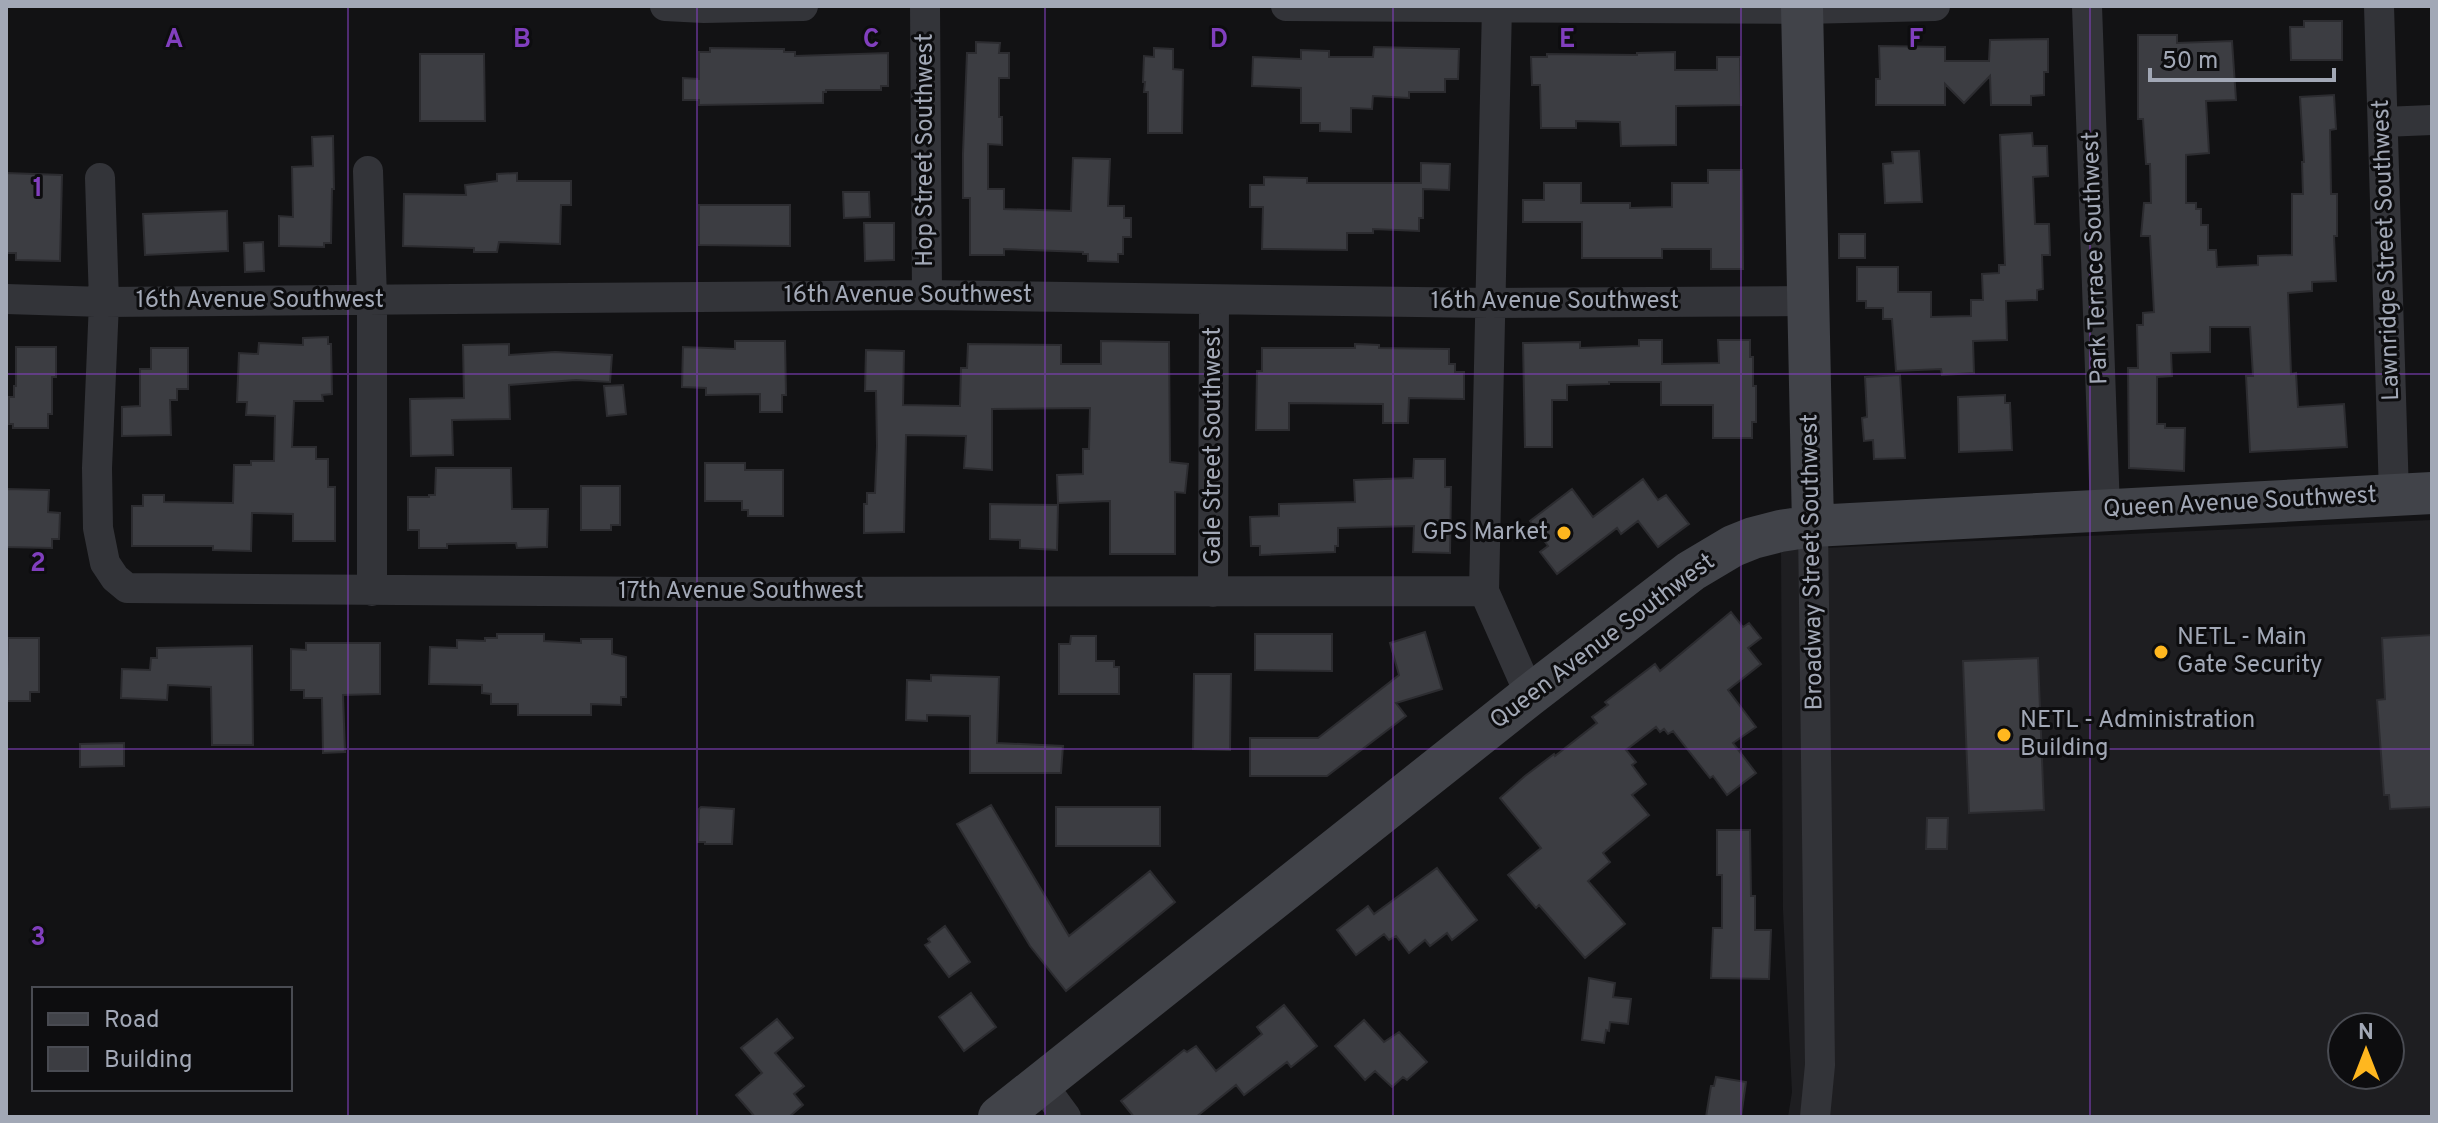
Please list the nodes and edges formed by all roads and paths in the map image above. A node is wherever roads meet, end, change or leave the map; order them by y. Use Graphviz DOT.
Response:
graph roads {
  1 [pos="665,6"];
  2 [pos="803,6"];
  3 [pos="925,6"];
  4 [pos="1286,6"];
  5 [pos="1935,6"];
  6 [pos="2087,6"];
  7 [pos="2379,6"];
  8 [pos="1497,7"];
  9 [pos="1802,8"];
  10 [pos="2432,120"];
  11 [pos="2383,122"];
  12 [pos="368,171"];
  13 [pos="100,178"];
  14 [pos="927,295"];
  15 [pos="6,299"];
  16 [pos="372,300"];
  17 [pos="1214,300"];
  18 [pos="1809,301"];
  19 [pos="104,302"];
  20 [pos="1489,303"];
  21 [pos="2413,494"];
  22 [pos="2105,510"];
  23 [pos="1813,526"];
  24 [pos="372,591"];
  25 [pos="1484,591"];
  26 [pos="1213,592"];
  27 [pos="1530,695"];
  28 [pos="1041,1083"];
  29 [pos="999,1117"];
  30 [pos="1066,1117"];
  31 [pos="1815,1117"];
  1 -- 2 [label="street"];
  3 -- 14 [label="street, Hop Street Southwest"];
  4 -- 8 [label="street"];
  5 -- 9 [label="street"];
  6 -- 22 [label="street, Park Terrace Southwest"];
  7 -- 11 [label="street, Lawnridge Street Southwest"];
  8 -- 9 [label="street"];
  8 -- 20 [label="street"];
  9 -- 18 [label="main road, Broadway Street Southwest"];
  10 -- 11 [label="street"];
  11 -- 21 [label="street, Lawnridge Street Southwest"];
  12 -- 16 [label="street"];
  13 -- 19 [label="street, 17th Avenue Southwest"];
  14 -- 16 [label="street, 16th Avenue Southwest"];
  14 -- 17 [label="street, 16th Avenue Southwest"];
  15 -- 19 [label="street, 16th Avenue Southwest"];
  16 -- 19 [label="street, 16th Avenue Southwest"];
  16 -- 24 [label="street"];
  17 -- 20 [label="street, 16th Avenue Southwest"];
  17 -- 26 [label="street, Gale Street Southwest"];
  18 -- 20 [label="street, 16th Avenue Southwest"];
  18 -- 23 [label="main road, Broadway Street Southwest"];
  19 -- 24 [label="street, 17th Avenue Southwest"];
  20 -- 25 [label="street"];
  21 -- 22 [label="main road, Queen Avenue Southwest"];
  22 -- 23 [label="main road, Queen Avenue Southwest"];
  23 -- 27 [label="main road, Queen Avenue Southwest"];
  23 -- 31 [label="street, Broadway Street Southwest"];
  24 -- 26 [label="street, 17th Avenue Southwest"];
  25 -- 26 [label="street, 17th Avenue Southwest"];
  25 -- 27 [label="street"];
  27 -- 28 [label="main road, Queen Avenue Southwest"];
  28 -- 29 [label="main road, Queen Avenue Southwest"];
  28 -- 30 [label="street"];
}
